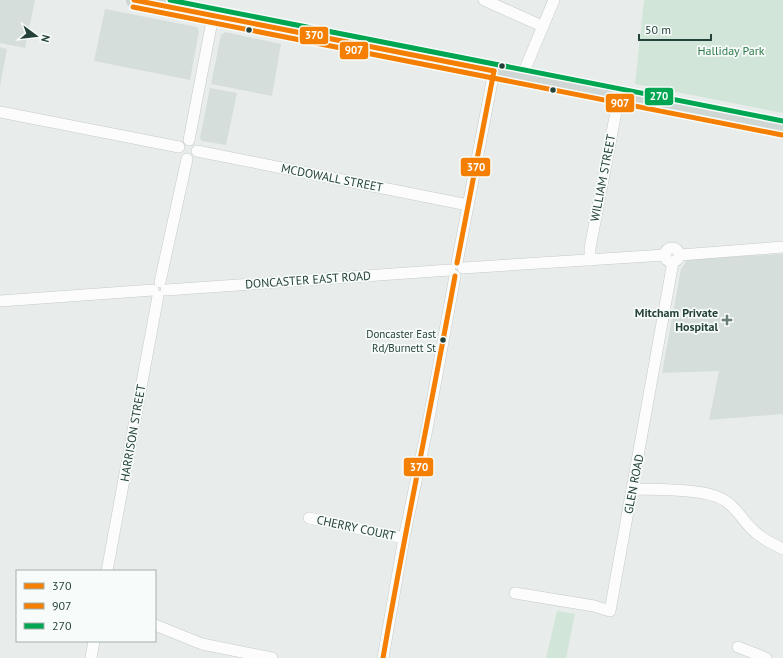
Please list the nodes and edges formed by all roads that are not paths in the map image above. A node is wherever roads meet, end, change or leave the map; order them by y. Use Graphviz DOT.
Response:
graph roads {
  1 [pos="134,0"];
  2 [pos="484,0"];
  3 [pos="554,0"];
  4 [pos="213,16"];
  5 [pos="542,26"];
  6 [pos="494,71"];
  7 [pos="522,76"];
  8 [pos="619,96"];
  9 [pos="0,112"];
  10 [pos="783,128"];
  11 [pos="189,140"];
  12 [pos="179,147"];
  13 [pos="197,151"];
  14 [pos="187,158"];
  15 [pos="468,205"];
  16 [pos="783,247"];
  17 [pos="673,257"];
  18 [pos="590,260"];
  19 [pos="456,269"];
  20 [pos="159,289"];
  21 [pos="0,302"];
  22 [pos="633,489"];
  23 [pos="309,518"];
  24 [pos="404,538"];
  25 [pos="783,548"];
  26 [pos="107,570"];
  27 [pos="515,593"];
  28 [pos="156,625"];
  29 [pos="94,642"];
  30 [pos="738,647"];
  31 [pos="91,658"];
  32 [pos="272,658"];
  33 [pos="383,658"];
  34 [pos="766,658"];
  1 -- 4 [label="main road"];
  2 -- 5 [label="street"];
  3 -- 5 [label="street"];
  4 -- 6 [label="main road"];
  4 -- 11 [label="street"];
  5 -- 7 [label="street"];
  6 -- 7 [label="main road"];
  6 -- 15 [label="street"];
  7 -- 8 [label="main road"];
  8 -- 10 [label="main road"];
  8 -- 18 [label="street, WILLIAM STREET"];
  9 -- 12 [label="street"];
  11 -- 12 [label="street"];
  11 -- 13 [label="street"];
  12 -- 14 [label="street"];
  13 -- 14 [label="street"];
  13 -- 15 [label="street, MCDOWALL STREET"];
  14 -- 20 [label="street, HARRISON STREET"];
  15 -- 19 [label="street"];
  16 -- 17 [label="street, DONCASTER EAST ROAD"];
  17 -- 18 [label="street, DONCASTER EAST ROAD"];
  17 -- 22 [label="street, GLEN ROAD"];
  18 -- 19 [label="street, DONCASTER EAST ROAD"];
  19 -- 20 [label="street, DONCASTER EAST ROAD"];
  19 -- 24 [label="street"];
  20 -- 21 [label="street, DONCASTER EAST ROAD"];
  20 -- 26 [label="street, HARRISON STREET"];
  22 -- 25 [label="street"];
  22 -- 27 [label="street, GLEN ROAD"];
  23 -- 24 [label="street, CHERRY COURT"];
  24 -- 33 [label="street"];
  28 -- 32 [label="street"];
  29 -- 31 [label="street"];
  30 -- 34 [label="street"];
}
